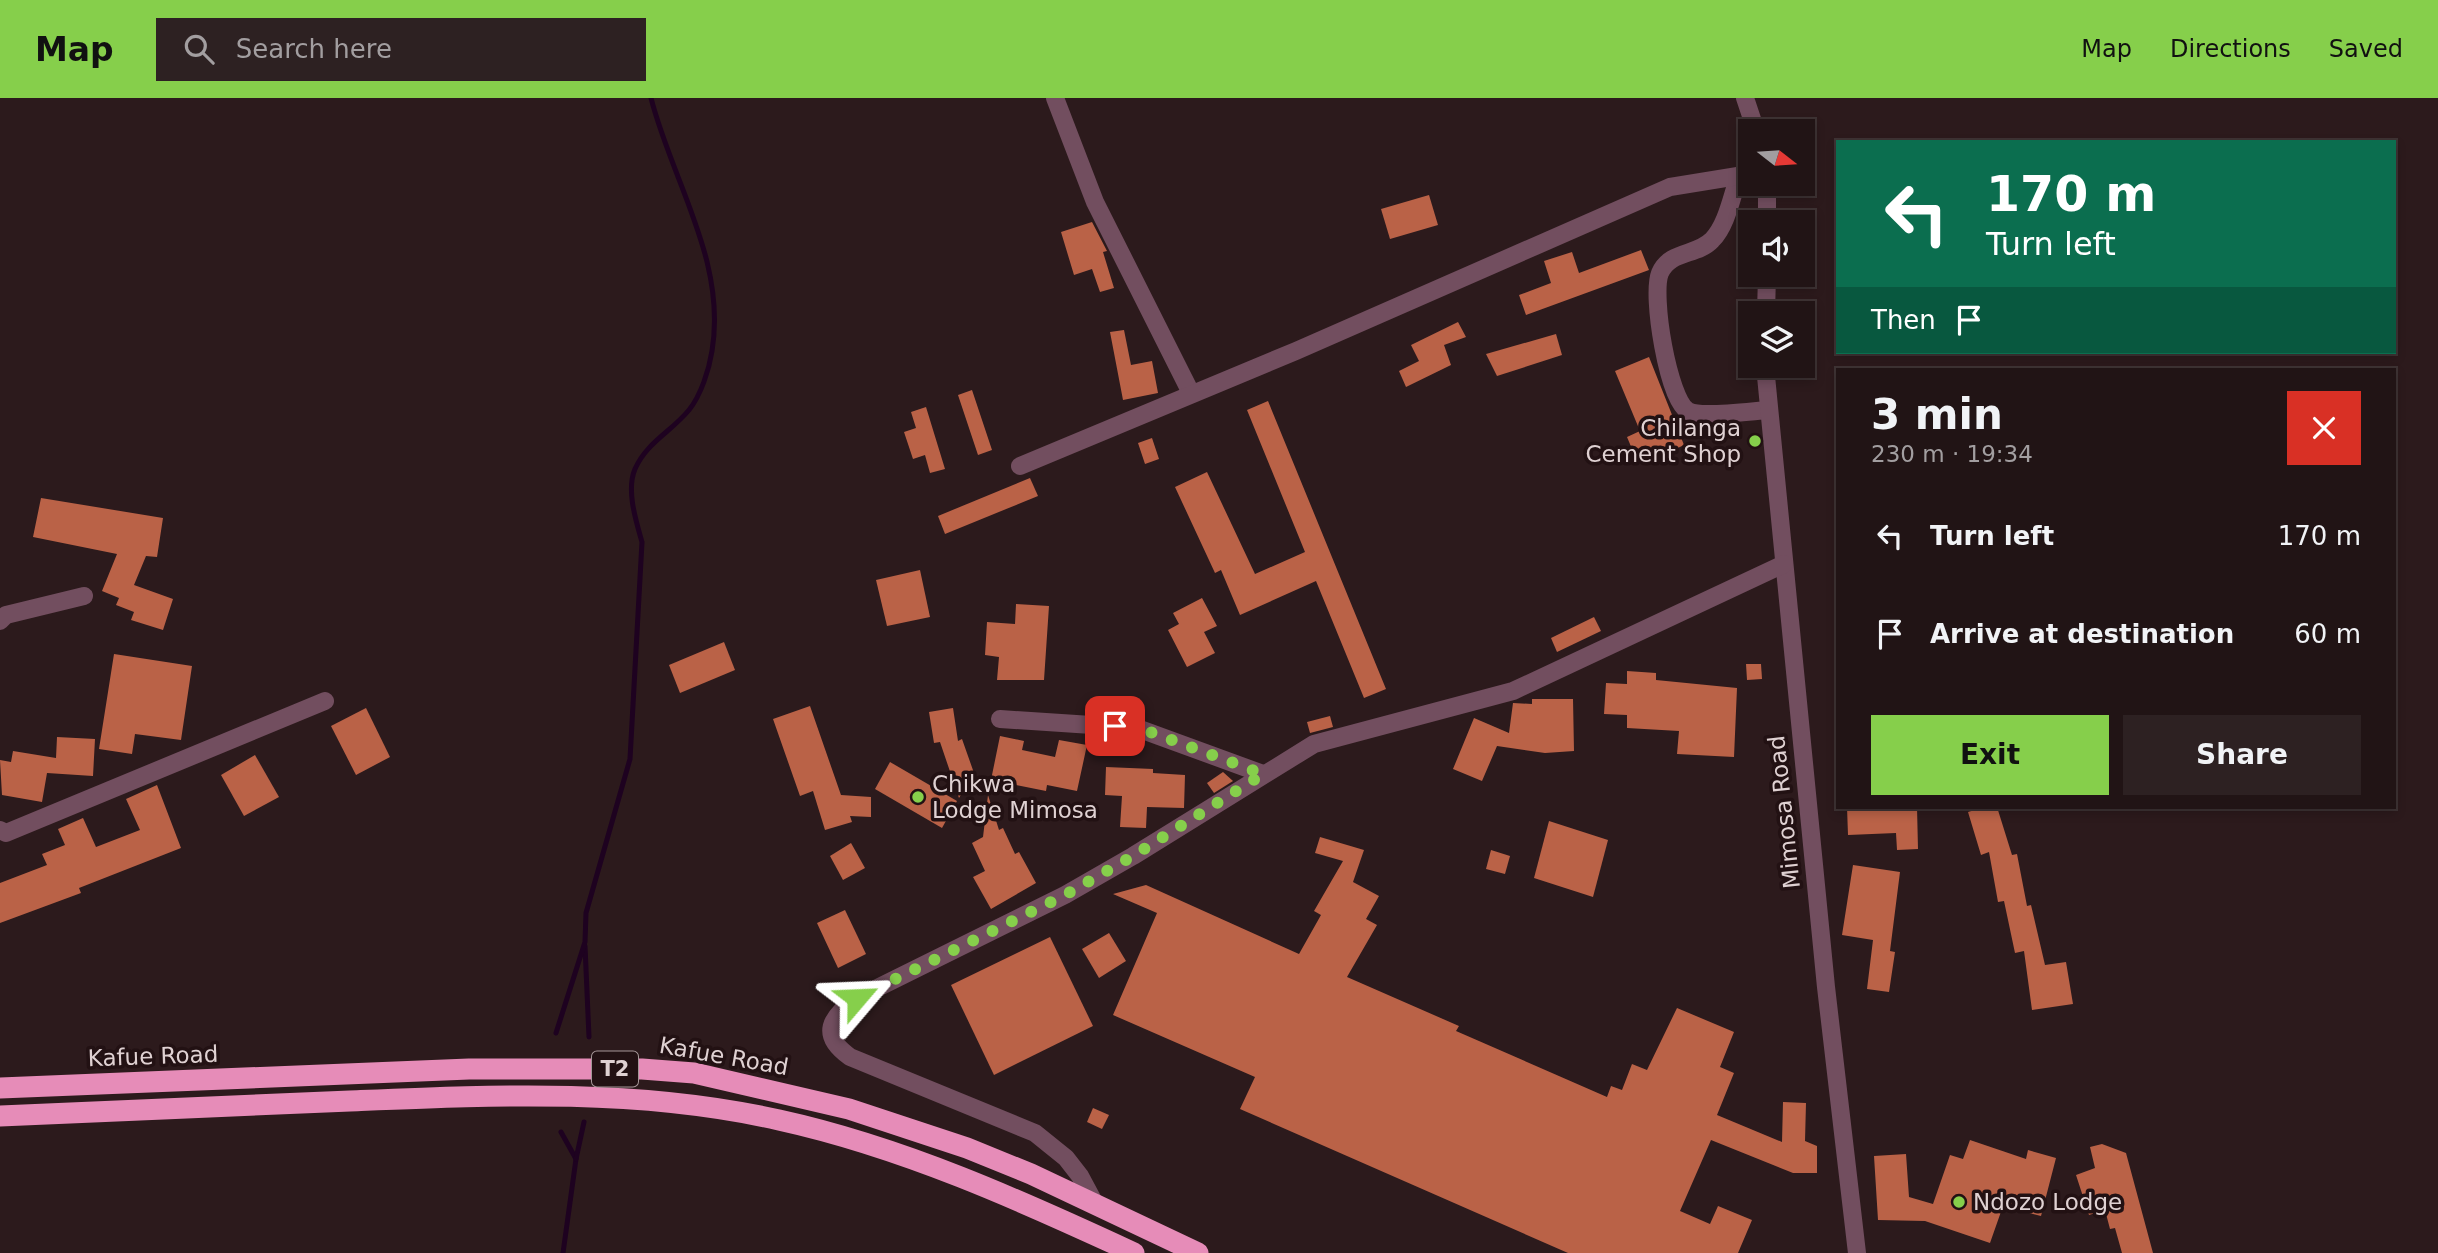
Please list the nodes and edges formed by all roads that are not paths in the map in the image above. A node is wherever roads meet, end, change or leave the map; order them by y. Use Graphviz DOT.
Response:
graph roads {
  1 [pos="1055,98"];
  2 [pos="1745,98"];
  3 [pos="1752,119"];
  4 [pos="1738,176"];
  5 [pos="1738,188"];
  6 [pos="1766,378"];
  7 [pos="1191,393"];
  8 [pos="1768,410"];
  9 [pos="1020,466"];
  10 [pos="1784,564"];
  11 [pos="84,596"];
  12 [pos="0,621"];
  13 [pos="325,701"];
  14 [pos="1000,719"];
  15 [pos="1263,774"];
  16 [pos="0,830"];
  17 [pos="0,1088"];
  18 [pos="0,1116"];
  19 [pos="1095,1204"];
  20 [pos="1134,1253"];
  21 [pos="1198,1253"];
  22 [pos="1857,1253"];
  1 -- 7 [label="street"];
  2 -- 3 [label="street"];
  4 -- 7 [label="street"];
  5 -- 8 [label="street"];
  6 -- 8 [label="street, Mimosa Road"];
  7 -- 9 [label="street"];
  8 -- 10 [label="street, Mimosa Road"];
  10 -- 15 [label="street"];
  10 -- 22 [label="street, Mimosa Road"];
  11 -- 12 [label="street"];
  13 -- 16 [label="street"];
  14 -- 15 [label="street"];
  15 -- 19 [label="street"];
  17 -- 19 [label="highway, Kafue Road / T2"];
  18 -- 20 [label="highway, T2"];
  19 -- 21 [label="highway, Kafue Road / T2"];
}
